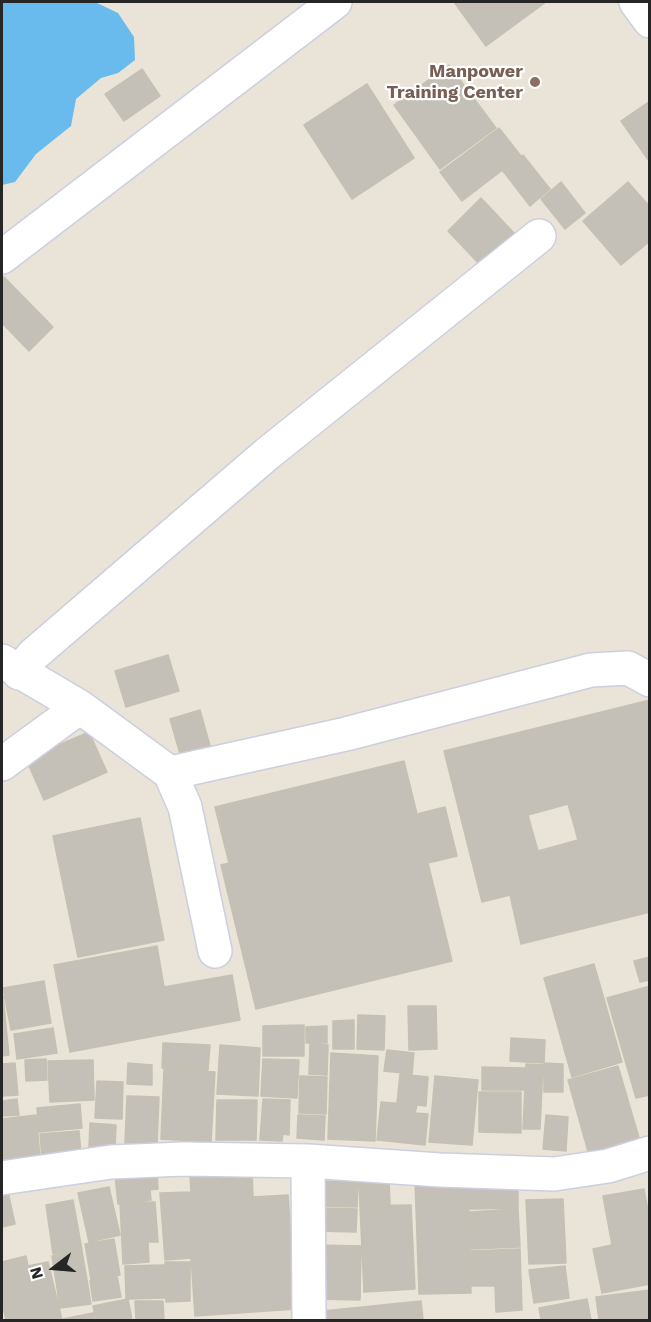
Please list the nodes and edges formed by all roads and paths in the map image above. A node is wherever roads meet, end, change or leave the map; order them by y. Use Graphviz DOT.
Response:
graph roads {
  1 [pos="335,2"];
  2 [pos="636,2"];
  3 [pos="650,21"];
  4 [pos="539,236"];
  5 [pos="2,257"];
  6 [pos="10,667"];
  7 [pos="650,680"];
  8 [pos="80,707"];
  9 [pos="2,764"];
  10 [pos="170,773"];
  11 [pos="215,951"];
  12 [pos="650,1153"];
  13 [pos="308,1161"];
  14 [pos="2,1178"];
  15 [pos="309,1320"];
  1 -- 5 [label="street"];
  2 -- 3 [label="street"];
  4 -- 6 [label="street"];
  6 -- 8 [label="street"];
  7 -- 10 [label="street"];
  8 -- 9 [label="street"];
  8 -- 10 [label="street"];
  10 -- 11 [label="street"];
  12 -- 13 [label="street"];
  13 -- 14 [label="street"];
  13 -- 15 [label="street"];
}
